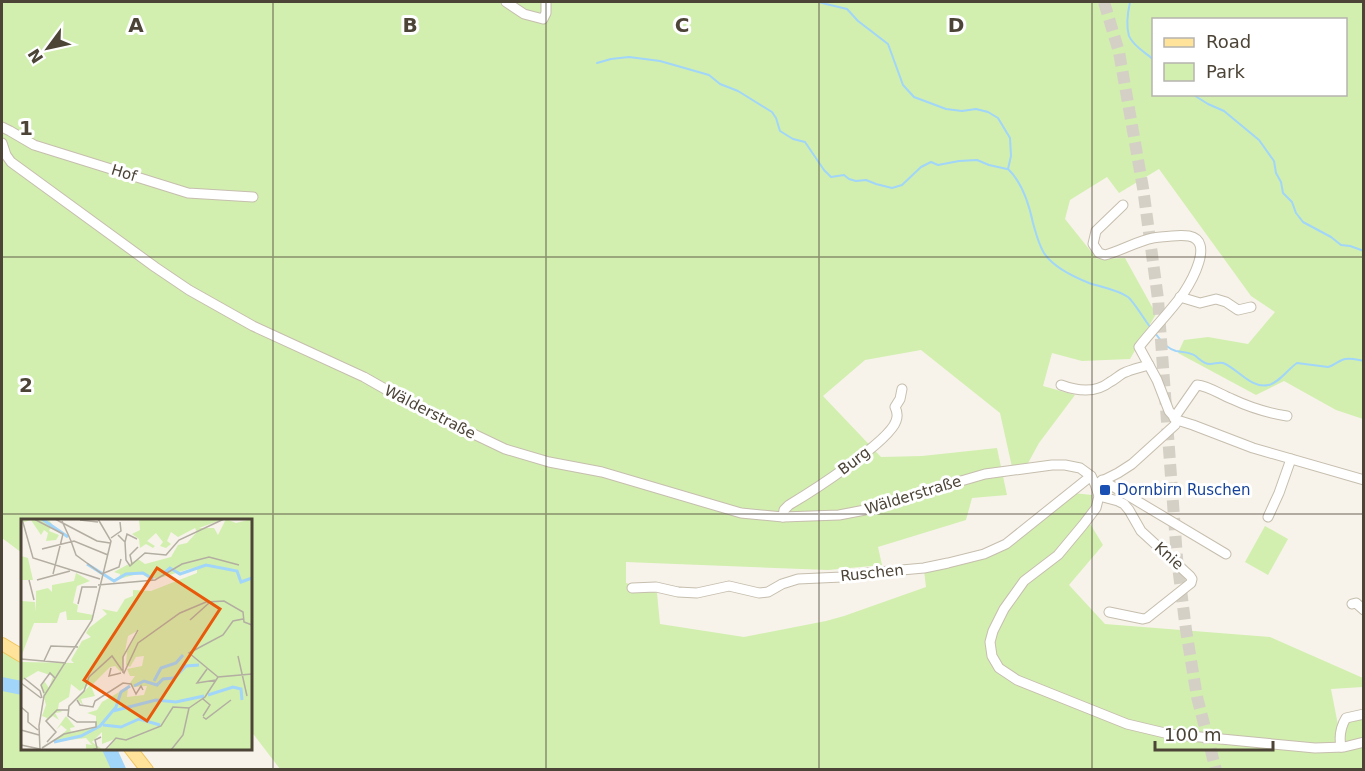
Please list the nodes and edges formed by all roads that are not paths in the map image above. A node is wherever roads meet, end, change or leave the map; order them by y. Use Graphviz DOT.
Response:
graph roads {
  1 [pos="506,2"];
  2 [pos="546,2"];
  3 [pos="2,127"];
  4 [pos="2,143"];
  5 [pos="253,196"];
  6 [pos="1123,205"];
  7 [pos="1180,297"];
  8 [pos="1251,307"];
  9 [pos="1149,365"];
  10 [pos="1061,385"];
  11 [pos="902,389"];
  12 [pos="1287,416"];
  13 [pos="1176,419"];
  14 [pos="1291,459"];
  15 [pos="1096,480"];
  16 [pos="1364,480"];
  17 [pos="1099,496"];
  18 [pos="783,517"];
  19 [pos="1268,517"];
  20 [pos="1226,554"];
  21 [pos="632,588"];
  22 [pos="1352,604"];
  23 [pos="1364,609"];
  24 [pos="1109,612"];
  25 [pos="2,644"];
  26 [pos="21,655"];
  27 [pos="1364,714"];
  28 [pos="1364,742"];
  29 [pos="1341,747"];
  30 [pos="132,750"];
  31 [pos="147,770"];
  1 -- 2 [label="street"];
  3 -- 5 [label="street, Hof"];
  4 -- 18 [label="street, Wälderstraße"];
  6 -- 7 [label="street"];
  7 -- 8 [label="street"];
  7 -- 9 [label="street"];
  9 -- 10 [label="street"];
  9 -- 13 [label="street"];
  11 -- 18 [label="street, Burg"];
  12 -- 13 [label="street"];
  13 -- 14 [label="street"];
  13 -- 15 [label="street"];
  14 -- 16 [label="street"];
  14 -- 19 [label="street"];
  15 -- 17 [label="street"];
  15 -- 18 [label="street, Wälderstraße"];
  15 -- 20 [label="street, Knie"];
  15 -- 21 [label="street, Ruschen"];
  17 -- 24 [label="street, Knie"];
  17 -- 29 [label="street"];
  22 -- 23 [label="street"];
  25 -- 26 [label="main road"];
  27 -- 29 [label="street"];
  28 -- 29 [label="street"];
  30 -- 31 [label="main road"];
}
